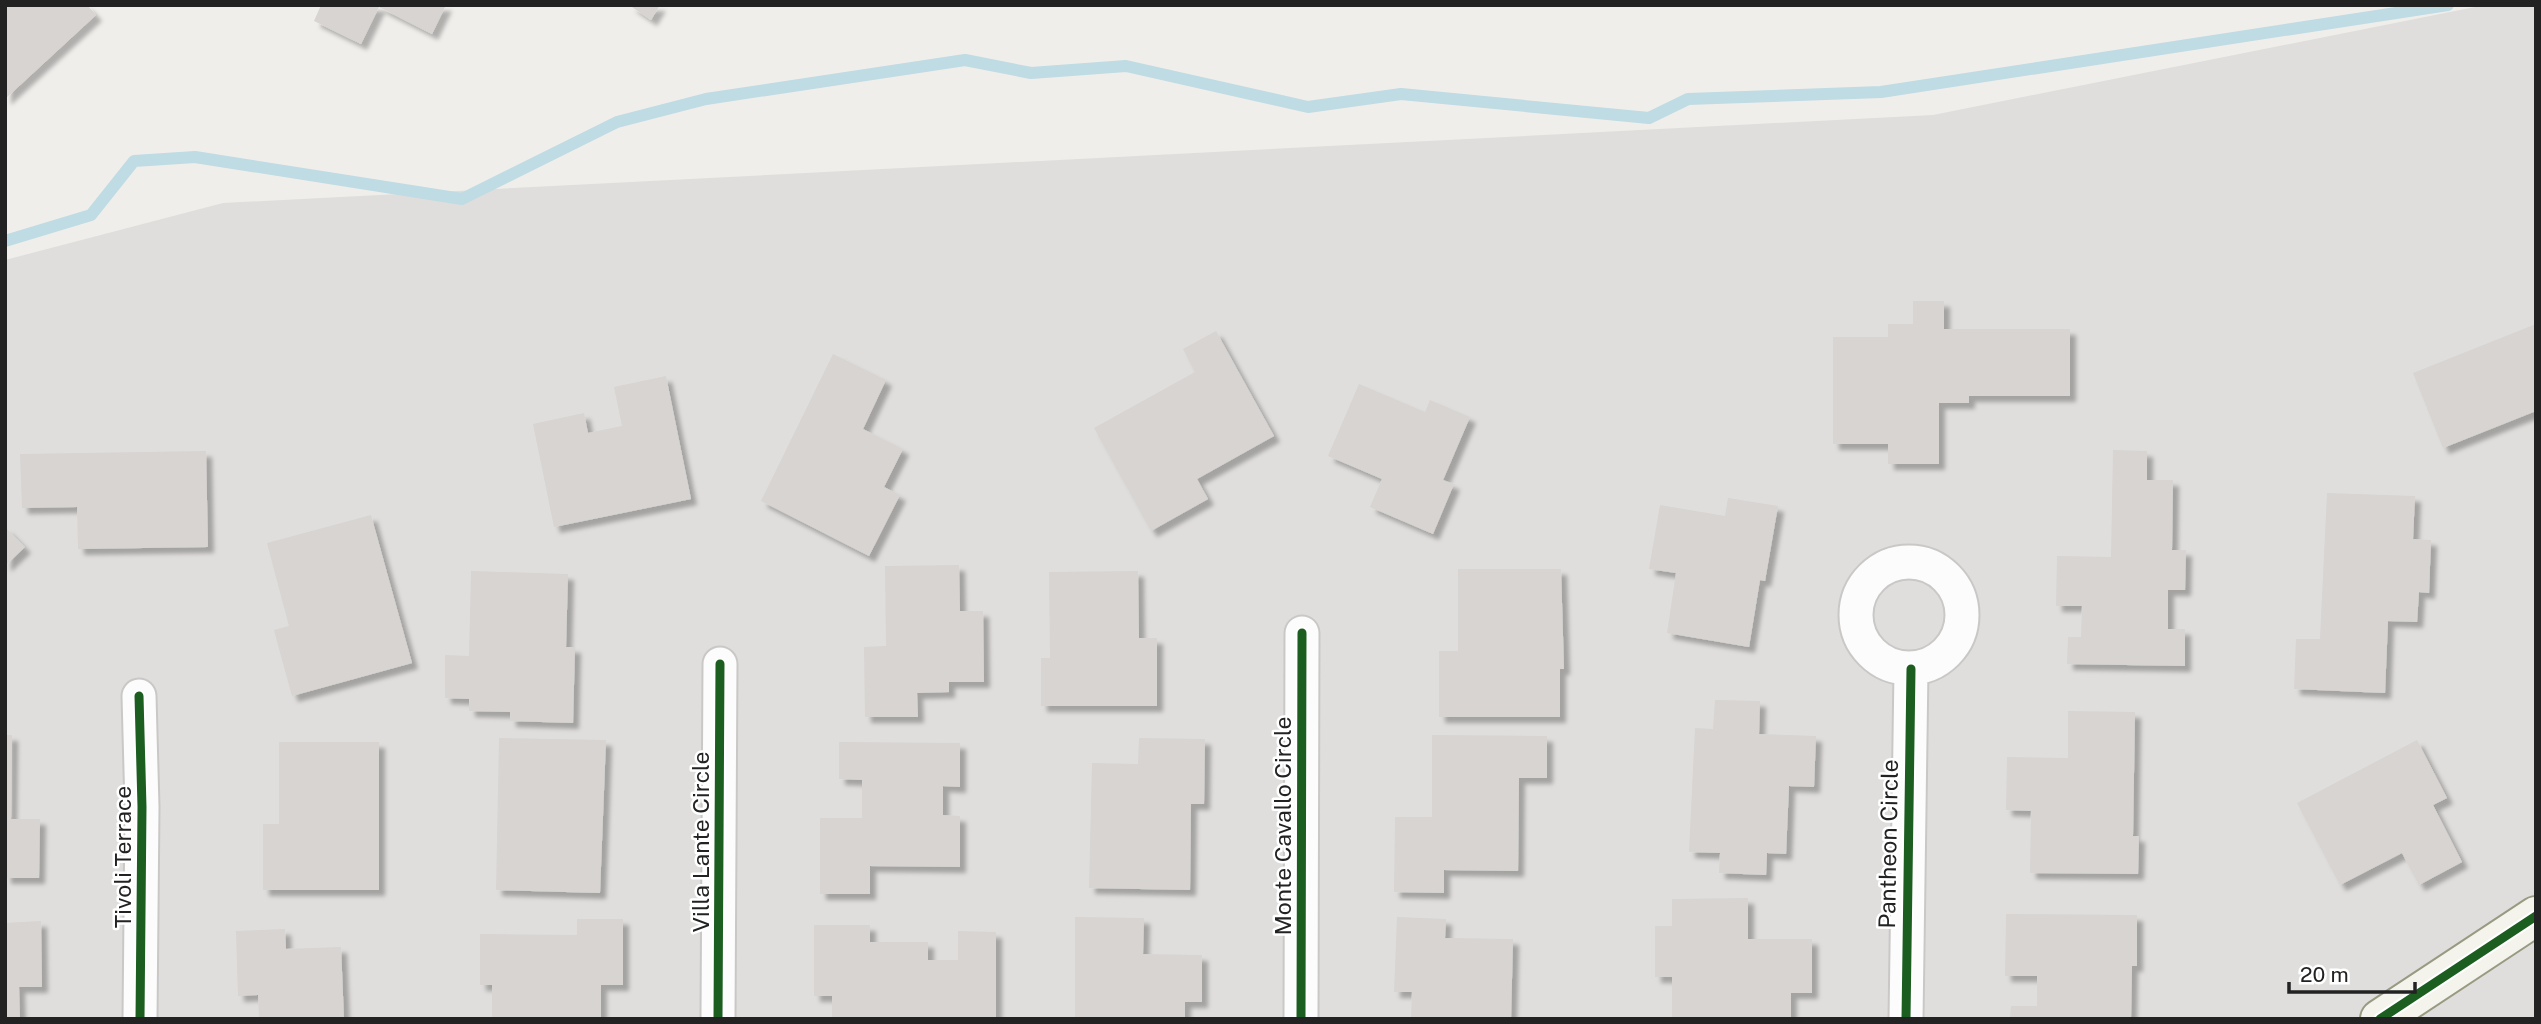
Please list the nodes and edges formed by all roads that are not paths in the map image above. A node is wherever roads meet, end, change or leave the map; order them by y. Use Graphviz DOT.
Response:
graph roads {
  1 [pos="1302,633"];
  2 [pos="720,664"];
  3 [pos="1911,669"];
  4 [pos="139,696"];
  5 [pos="2536,916"];
  6 [pos="140,1019"];
  7 [pos="718,1019"];
  8 [pos="1301,1019"];
  9 [pos="1906,1019"];
  10 [pos="2379,1019"];
  1 -- 8 [label="street, Monte Cavallo Circle"];
  2 -- 7 [label="street, Villa Lante Circle"];
  3 -- 9 [label="street, Pantheon Circle"];
  4 -- 6 [label="street, Tivoli Terrace"];
  5 -- 10 [label="street"];
}
